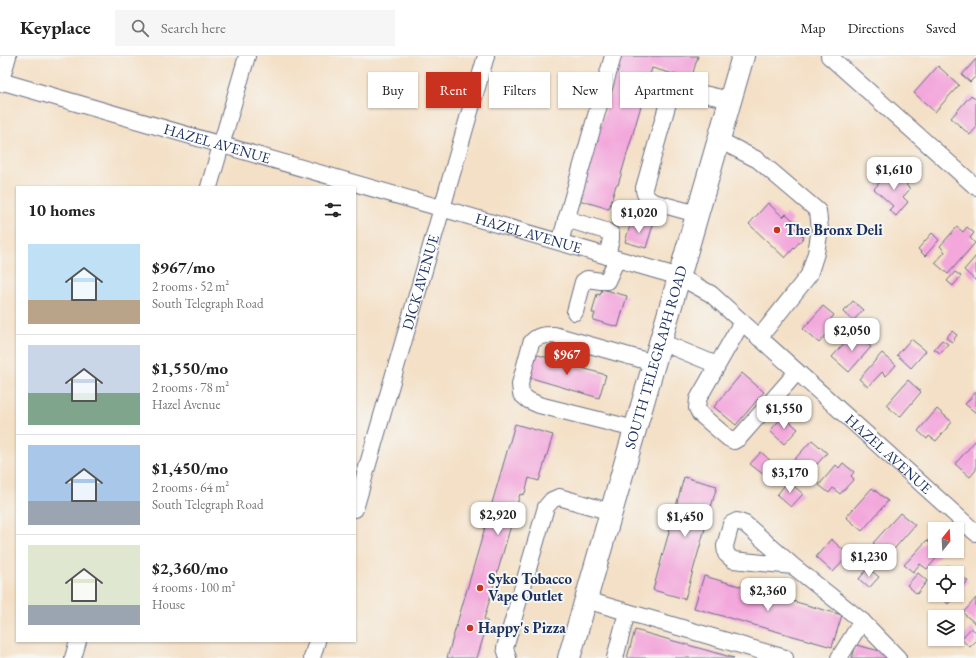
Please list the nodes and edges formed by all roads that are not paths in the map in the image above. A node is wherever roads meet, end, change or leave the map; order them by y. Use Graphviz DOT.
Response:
graph roads {
  1 [pos="8,56"];
  2 [pos="247,56"];
  3 [pos="486,56"];
  4 [pos="613,56"];
  5 [pos="743,56"];
  6 [pos="830,56"];
  7 [pos="0,82"];
  8 [pos="730,100"];
  9 [pos="719,140"];
  10 [pos="221,145"];
  11 [pos="209,186"];
  12 [pos="976,187"];
  13 [pos="442,208"];
  14 [pos="697,214"];
  15 [pos="566,219"];
  16 [pos="560,242"];
  17 [pos="612,257"];
  18 [pos="680,277"];
  19 [pos="575,312"];
  20 [pos="742,322"];
  21 [pos="759,338"];
  22 [pos="661,342"];
  23 [pos="654,363"];
  24 [pos="717,365"];
  25 [pos="797,372"];
  26 [pos="636,429"];
  27 [pos="356,506"];
  28 [pos="612,512"];
  29 [pos="976,533"];
  30 [pos="793,566"];
  31 [pos="586,600"];
  32 [pos="627,612"];
  33 [pos="862,621"];
  34 [pos="78,642"];
  35 [pos="317,642"];
  36 [pos="73,658"];
  37 [pos="312,658"];
  38 [pos="508,658"];
  39 [pos="569,658"];
  40 [pos="615,658"];
  41 [pos="785,658"];
  42 [pos="839,658"];
  43 [pos="898,658"];
  1 -- 7 [label="street"];
  2 -- 10 [label="street"];
  3 -- 13 [label="street, DICK AVENUE"];
  4 -- 15 [label="street"];
  5 -- 8 [label="highway, SOUTH TELEGRAPH ROAD"];
  6 -- 12 [label="street"];
  7 -- 10 [label="street, HAZEL AVENUE"];
  8 -- 9 [label="highway, SOUTH TELEGRAPH ROAD"];
  8 -- 14 [label="street"];
  9 -- 14 [label="highway, SOUTH TELEGRAPH ROAD"];
  9 -- 21 [label="street"];
  10 -- 11 [label="street"];
  10 -- 13 [label="street, HAZEL AVENUE"];
  13 -- 16 [label="street, HAZEL AVENUE"];
  13 -- 27 [label="street, DICK AVENUE"];
  14 -- 18 [label="highway, SOUTH TELEGRAPH ROAD"];
  15 -- 16 [label="street"];
  15 -- 17 [label="street"];
  16 -- 17 [label="street, HAZEL AVENUE"];
  17 -- 18 [label="street, HAZEL AVENUE"];
  17 -- 19 [label="street"];
  18 -- 20 [label="street, HAZEL AVENUE"];
  18 -- 22 [label="highway, SOUTH TELEGRAPH ROAD"];
  20 -- 21 [label="street, HAZEL AVENUE"];
  20 -- 24 [label="street"];
  21 -- 25 [label="street, HAZEL AVENUE"];
  22 -- 23 [label="highway, SOUTH TELEGRAPH ROAD"];
  22 -- 24 [label="street"];
  23 -- 26 [label="highway, SOUTH TELEGRAPH ROAD"];
  23 -- 26 [label="street"];
  24 -- 25 [label="street"];
  25 -- 29 [label="street, HAZEL AVENUE"];
  26 -- 28 [label="highway, SOUTH TELEGRAPH ROAD"];
  28 -- 31 [label="highway, SOUTH TELEGRAPH ROAD"];
  28 -- 38 [label="street"];
  30 -- 33 [label="street"];
  31 -- 32 [label="street"];
  31 -- 39 [label="highway, SOUTH TELEGRAPH ROAD"];
  32 -- 40 [label="street"];
  32 -- 41 [label="street"];
  33 -- 42 [label="street"];
  33 -- 43 [label="street"];
  34 -- 36 [label="street"];
  35 -- 37 [label="street"];
}
